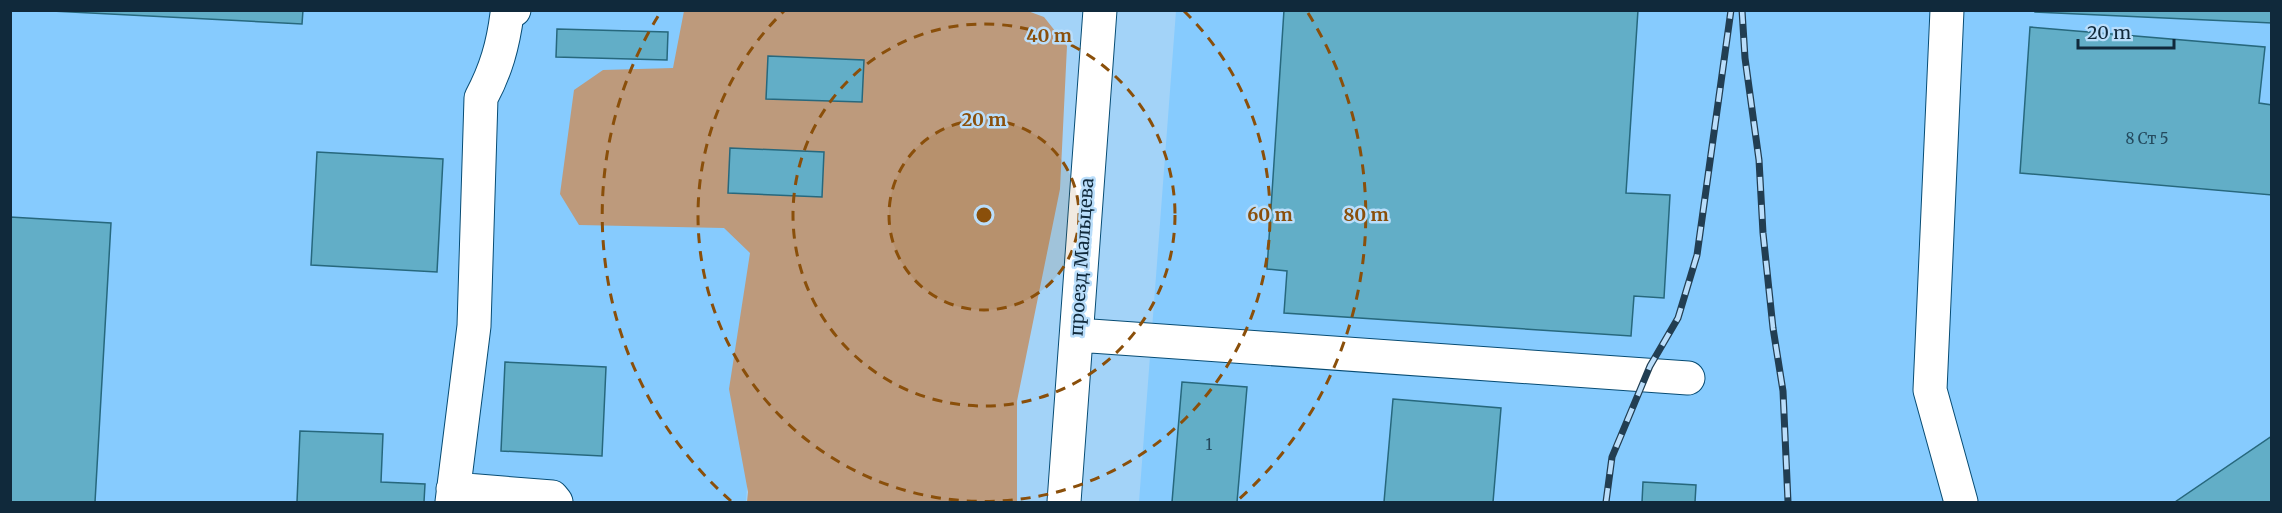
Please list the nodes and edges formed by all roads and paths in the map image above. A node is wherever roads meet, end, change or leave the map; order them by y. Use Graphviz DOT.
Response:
graph roads {
  1 [pos="514,10"];
  2 [pos="1100,10"];
  3 [pos="1947,10"];
  4 [pos="1077,335"];
  5 [pos="1688,378"];
  6 [pos="453,496"];
  7 [pos="556,502"];
  8 [pos="1064,502"];
  9 [pos="1961,502"];
  1 -- 6 [label="street"];
  2 -- 4 [label="street, проезд Мальцева"];
  3 -- 9 [label="street"];
  4 -- 5 [label="street"];
  4 -- 8 [label="street, проезд Мальцева"];
  6 -- 7 [label="street"];
}
